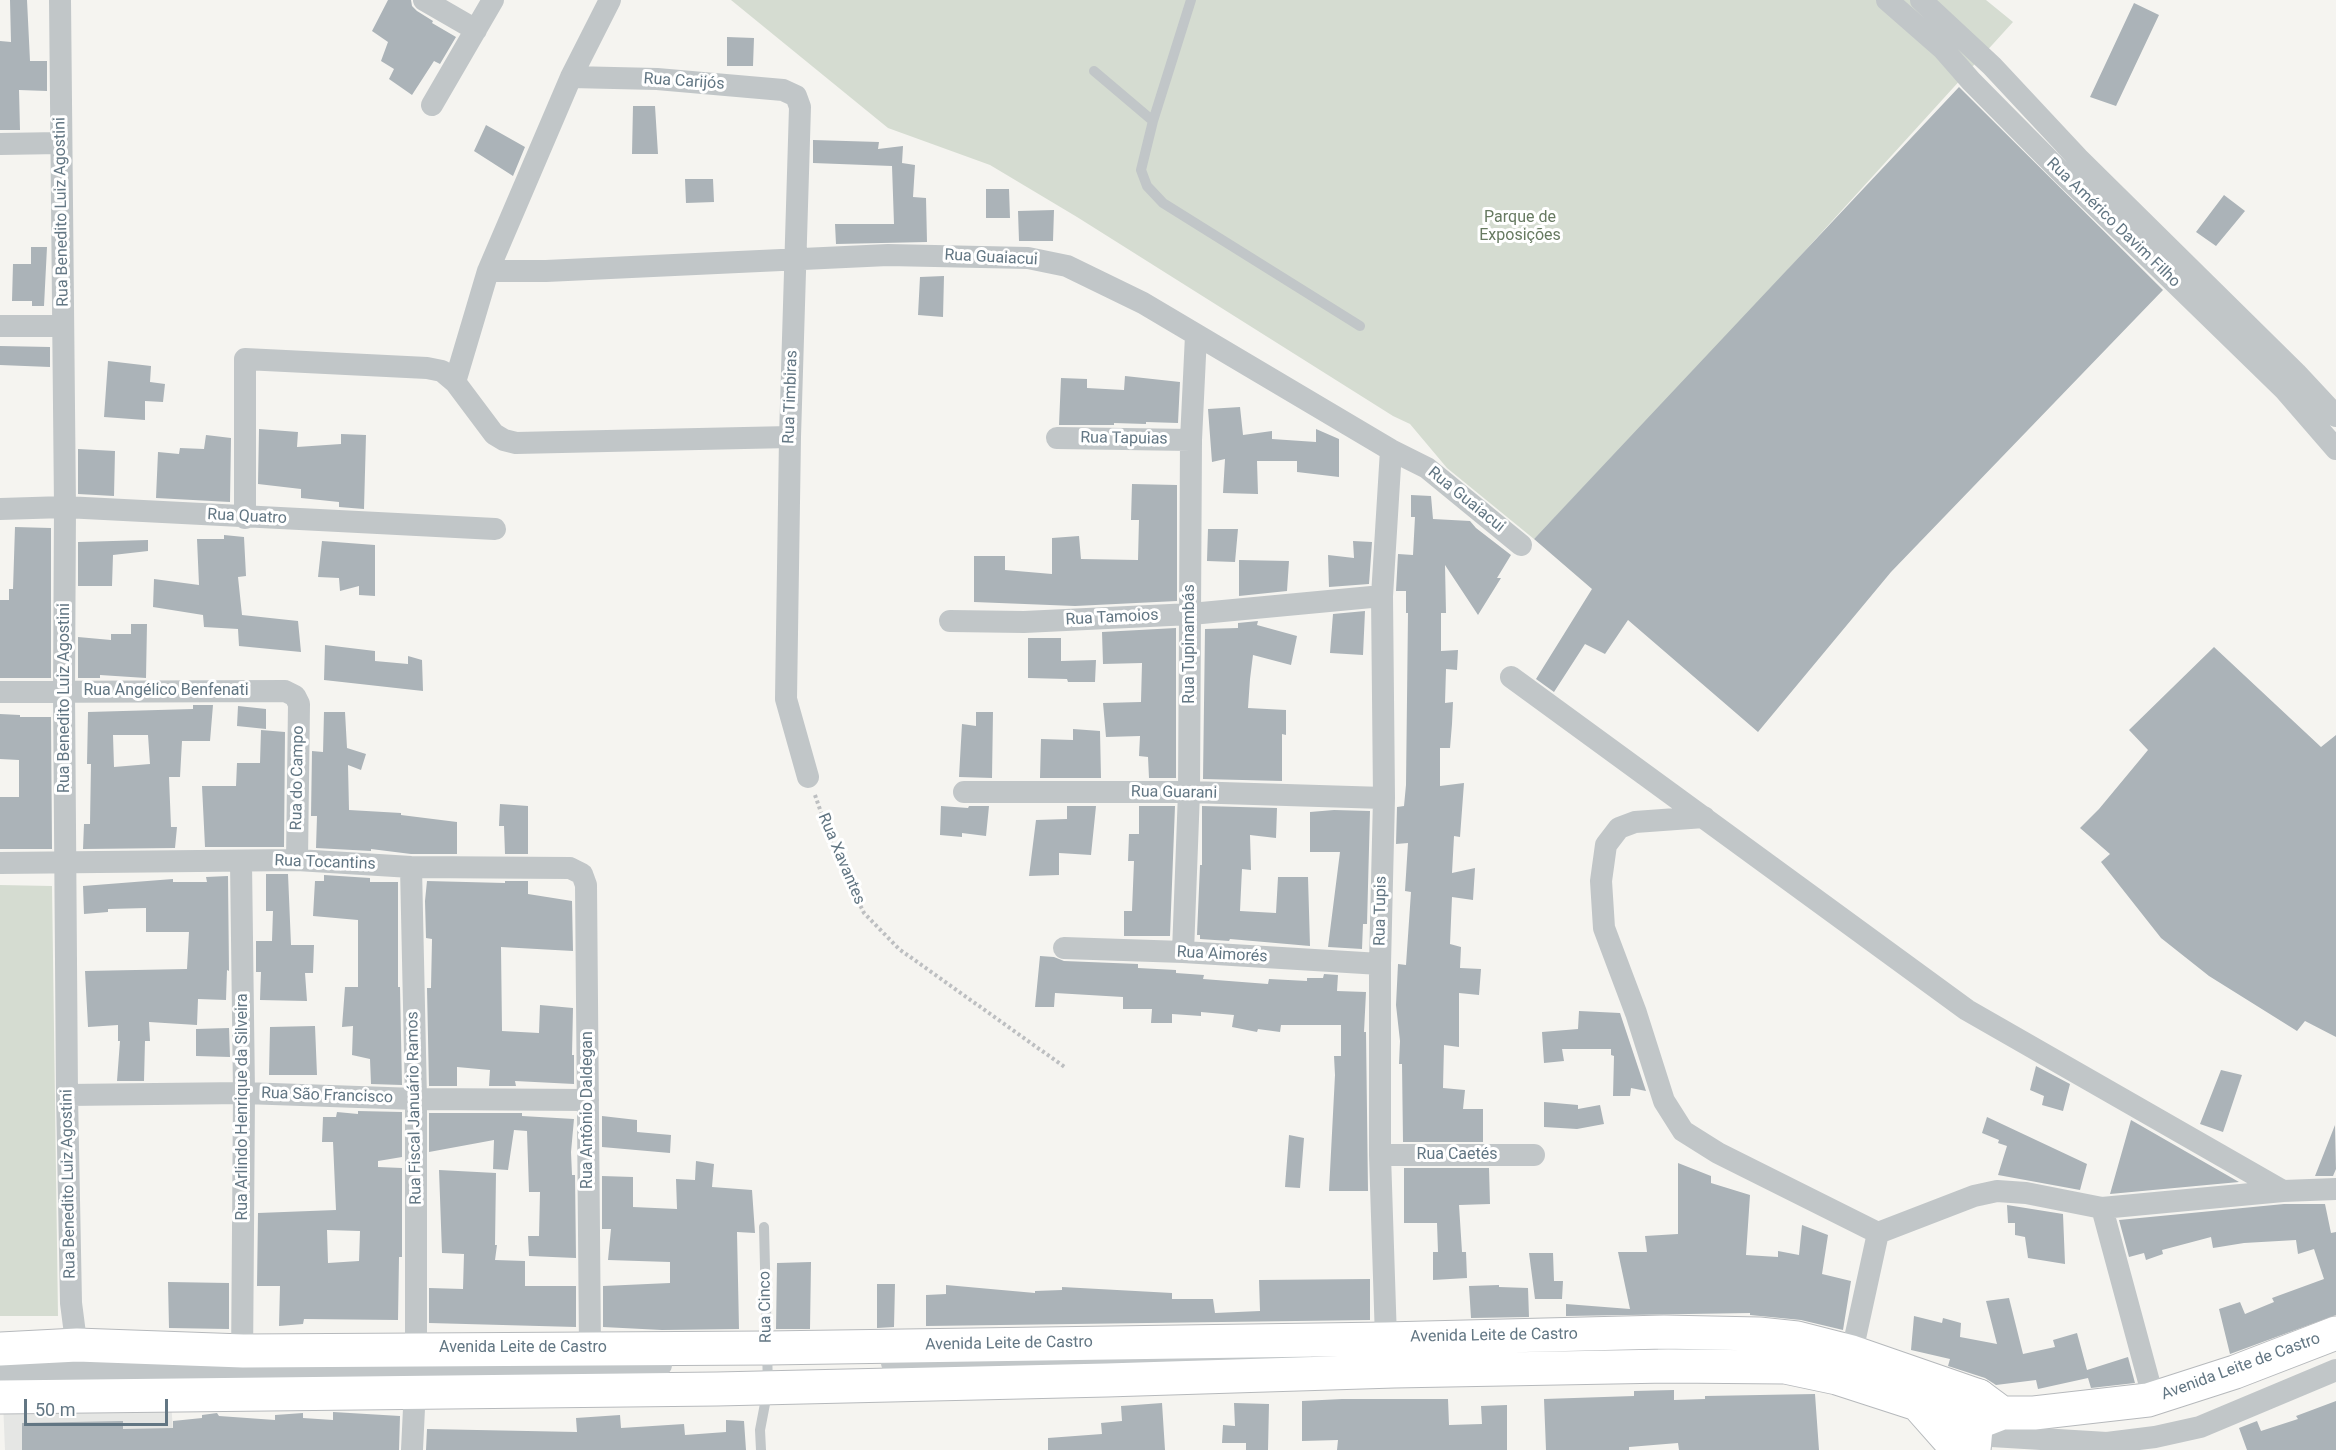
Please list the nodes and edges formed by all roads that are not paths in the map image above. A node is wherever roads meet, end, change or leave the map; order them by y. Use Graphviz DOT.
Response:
graph roads {
  1 [pos="60,0"];
  2 [pos="424,0"];
  3 [pos="493,0"];
  4 [pos="610,0"];
  5 [pos="1191,0"];
  6 [pos="1887,0"];
  7 [pos="1921,0"];
  8 [pos="476,30"];
  9 [pos="1094,71"];
  10 [pos="571,77"];
  11 [pos="796,96"];
  12 [pos="2023,101"];
  13 [pos="432,105"];
  14 [pos="2007,119"];
  15 [pos="1153,122"];
  16 [pos="60,143"];
  17 [pos="0,144"];
  18 [pos="2070,166"];
  19 [pos="795,257"];
  20 [pos="488,271"];
  21 [pos="0,326"];
  22 [pos="63,326"];
  23 [pos="1360,326"];
  24 [pos="1197,336"];
  25 [pos="455,382"];
  26 [pos="2336,416"];
  27 [pos="790,437"];
  28 [pos="1057,438"];
  29 [pos="1191,440"];
  30 [pos="2336,449"];
  31 [pos="1391,450"];
  32 [pos="65,507"];
  33 [pos="0,508"];
  34 [pos="245,518"];
  35 [pos="495,529"];
  36 [pos="1521,545"];
  37 [pos="1382,596"];
  38 [pos="1191,614"];
  39 [pos="950,621"];
  40 [pos="1511,677"];
  41 [pos="0,692"];
  42 [pos="64,692"];
  43 [pos="295,696"];
  44 [pos="808,777"];
  45 [pos="964,792"];
  46 [pos="1189,792"];
  47 [pos="1384,798"];
  48 [pos="1704,818"];
  49 [pos="297,860"];
  50 [pos="242,862"];
  51 [pos="0,863"];
  52 [pos="66,863"];
  53 [pos="411,867"];
  54 [pos="582,874"];
  55 [pos="1064,948"];
  56 [pos="1183,952"];
  57 [pos="1380,964"];
  58 [pos="244,1093"];
  59 [pos="67,1095"];
  60 [pos="416,1099"];
  61 [pos="588,1100"];
  62 [pos="1380,1155"];
  63 [pos="1534,1155"];
  64 [pos="2336,1189"];
  65 [pos="2283,1191"];
  66 [pos="2102,1208"];
  67 [pos="764,1227"];
  68 [pos="1878,1233"];
  69 [pos="2336,1333"];
  70 [pos="590,1348"];
  71 [pos="0,1349"];
  72 [pos="1852,1352"];
  73 [pos="1391,1356"];
  74 [pos="768,1366"];
  75 [pos="80,1370"];
  76 [pos="416,1370"];
  77 [pos="2336,1370"];
  78 [pos="242,1371"];
  79 [pos="0,1372"];
  80 [pos="0,1397"];
  81 [pos="2148,1400"];
  82 [pos="1977,1428"];
  83 [pos="412,1450"];
  84 [pos="761,1450"];
  1 -- 16 [label="street, Rua Benedito Luiz Agostini"];
  2 -- 8 [label="street"];
  3 -- 8 [label="street"];
  4 -- 10 [label="street"];
  5 -- 15 [label="lane"];
  6 -- 14 [label="street, Rua Américo Davim Filho"];
  7 -- 12 [label="street, Rua Américo Davim Filho"];
  8 -- 13 [label="street"];
  9 -- 15 [label="lane"];
  10 -- 11 [label="street, Rua Carijós"];
  10 -- 20 [label="street"];
  11 -- 19 [label="street, Rua Timbiras"];
  12 -- 14 [label="street"];
  12 -- 18 [label="street, Rua Américo Davim Filho"];
  14 -- 18 [label="street, Rua Américo Davim Filho"];
  15 -- 23 [label="lane"];
  16 -- 17 [label="street"];
  16 -- 22 [label="street, Rua Benedito Luiz Agostini"];
  18 -- 26 [label="street, Rua Américo Davim Filho"];
  18 -- 30 [label="street, Rua Américo Davim Filho"];
  19 -- 20 [label="street, Rua Guaiacui"];
  19 -- 24 [label="street, Rua Guaiacui"];
  19 -- 27 [label="street, Rua Timbiras"];
  20 -- 25 [label="street"];
  21 -- 22 [label="street"];
  22 -- 32 [label="street, Rua Benedito Luiz Agostini"];
  24 -- 29 [label="street, Rua Tupinambás"];
  24 -- 31 [label="street, Rua Guaiacui"];
  25 -- 27 [label="street"];
  25 -- 34 [label="street"];
  27 -- 44 [label="street, Rua Timbiras"];
  28 -- 29 [label="street, Rua Tapuias"];
  29 -- 38 [label="street, Rua Tupinambás"];
  31 -- 36 [label="street, Rua Guaiacui"];
  31 -- 37 [label="street, Rua Tupis"];
  32 -- 33 [label="street, Rua Quatro"];
  32 -- 34 [label="street, Rua Quatro"];
  32 -- 42 [label="street, Rua Benedito Luiz Agostini"];
  34 -- 35 [label="street, Rua Quatro"];
  37 -- 38 [label="street, Rua Tamoios"];
  37 -- 47 [label="street, Rua Tupis"];
  38 -- 39 [label="street, Rua Tamoios"];
  38 -- 46 [label="street, Rua Tupinambás"];
  40 -- 48 [label="street"];
  41 -- 42 [label="street, Rua Angélico Benfenati"];
  42 -- 43 [label="street, Rua Angélico Benfenati"];
  42 -- 52 [label="street, Rua Benedito Luiz Agostini"];
  43 -- 49 [label="street, Rua do Campo"];
  45 -- 46 [label="street, Rua Guarani"];
  46 -- 47 [label="street, Rua Guarani"];
  46 -- 56 [label="street, Rua Tupinambás"];
  47 -- 57 [label="street, Rua Tupis"];
  48 -- 65 [label="street"];
  48 -- 68 [label="street"];
  49 -- 50 [label="street, Rua Tocantins"];
  49 -- 53 [label="street, Rua Tocantins"];
  50 -- 52 [label="street, Rua Tocantins"];
  50 -- 58 [label="street, Rua Arlindo Henrique da Silveira"];
  51 -- 52 [label="street, Rua Tocantins"];
  52 -- 59 [label="street, Rua Benedito Luiz Agostini"];
  53 -- 54 [label="street, Rua Tocantins"];
  53 -- 60 [label="street, Rua Fiscal Januário Ramos"];
  54 -- 61 [label="street, Rua Antônio Daldegan"];
  55 -- 56 [label="street, Rua Aimorés"];
  56 -- 57 [label="street, Rua Aimorés"];
  57 -- 62 [label="street, Rua Tupis"];
  58 -- 59 [label="street, Rua São Francisco"];
  58 -- 60 [label="street, Rua São Francisco"];
  58 -- 78 [label="street, Rua Arlindo Henrique da Silveira"];
  59 -- 75 [label="street, Rua Benedito Luiz Agostini"];
  60 -- 61 [label="street, Rua São Francisco"];
  60 -- 76 [label="street, Rua Fiscal Januário Ramos"];
  61 -- 70 [label="street, Rua Antônio Daldegan"];
  62 -- 63 [label="street, Rua Caetés"];
  62 -- 73 [label="street, Rua Tupis"];
  64 -- 65 [label="street"];
  65 -- 66 [label="street"];
  66 -- 68 [label="street"];
  66 -- 81 [label="street"];
  67 -- 74 [label="lane, Rua Cinco"];
  68 -- 72 [label="street"];
  69 -- 81 [label="highway, Avenida Leite de Castro"];
  70 -- 74 [label="highway, Avenida Leite de Castro"];
  70 -- 76 [label="highway, Avenida Leite de Castro"];
  71 -- 75 [label="highway, Avenida Leite de Castro"];
  72 -- 73 [label="highway, Avenida Leite de Castro"];
  72 -- 82 [label="highway, Avenida Leite de Castro"];
  73 -- 74 [label="highway, Avenida Leite de Castro"];
  73 -- 82 [label="highway, Avenida Leite de Castro"];
  74 -- 76 [label="highway, Avenida Leite de Castro"];
  74 -- 84 [label="lane, Rua Cinco"];
  75 -- 78 [label="highway, Avenida Leite de Castro"];
  75 -- 78 [label="highway, Avenida Leite de Castro"];
  75 -- 79 [label="street"];
  75 -- 80 [label="highway, Avenida Leite de Castro"];
  76 -- 78 [label="highway, Avenida Leite de Castro"];
  76 -- 78 [label="highway, Avenida Leite de Castro"];
  76 -- 83 [label="street, Rua Fiscal Januário Ramos"];
  77 -- 82 [label="street"];
  81 -- 82 [label="highway, Avenida Leite de Castro"];
}
